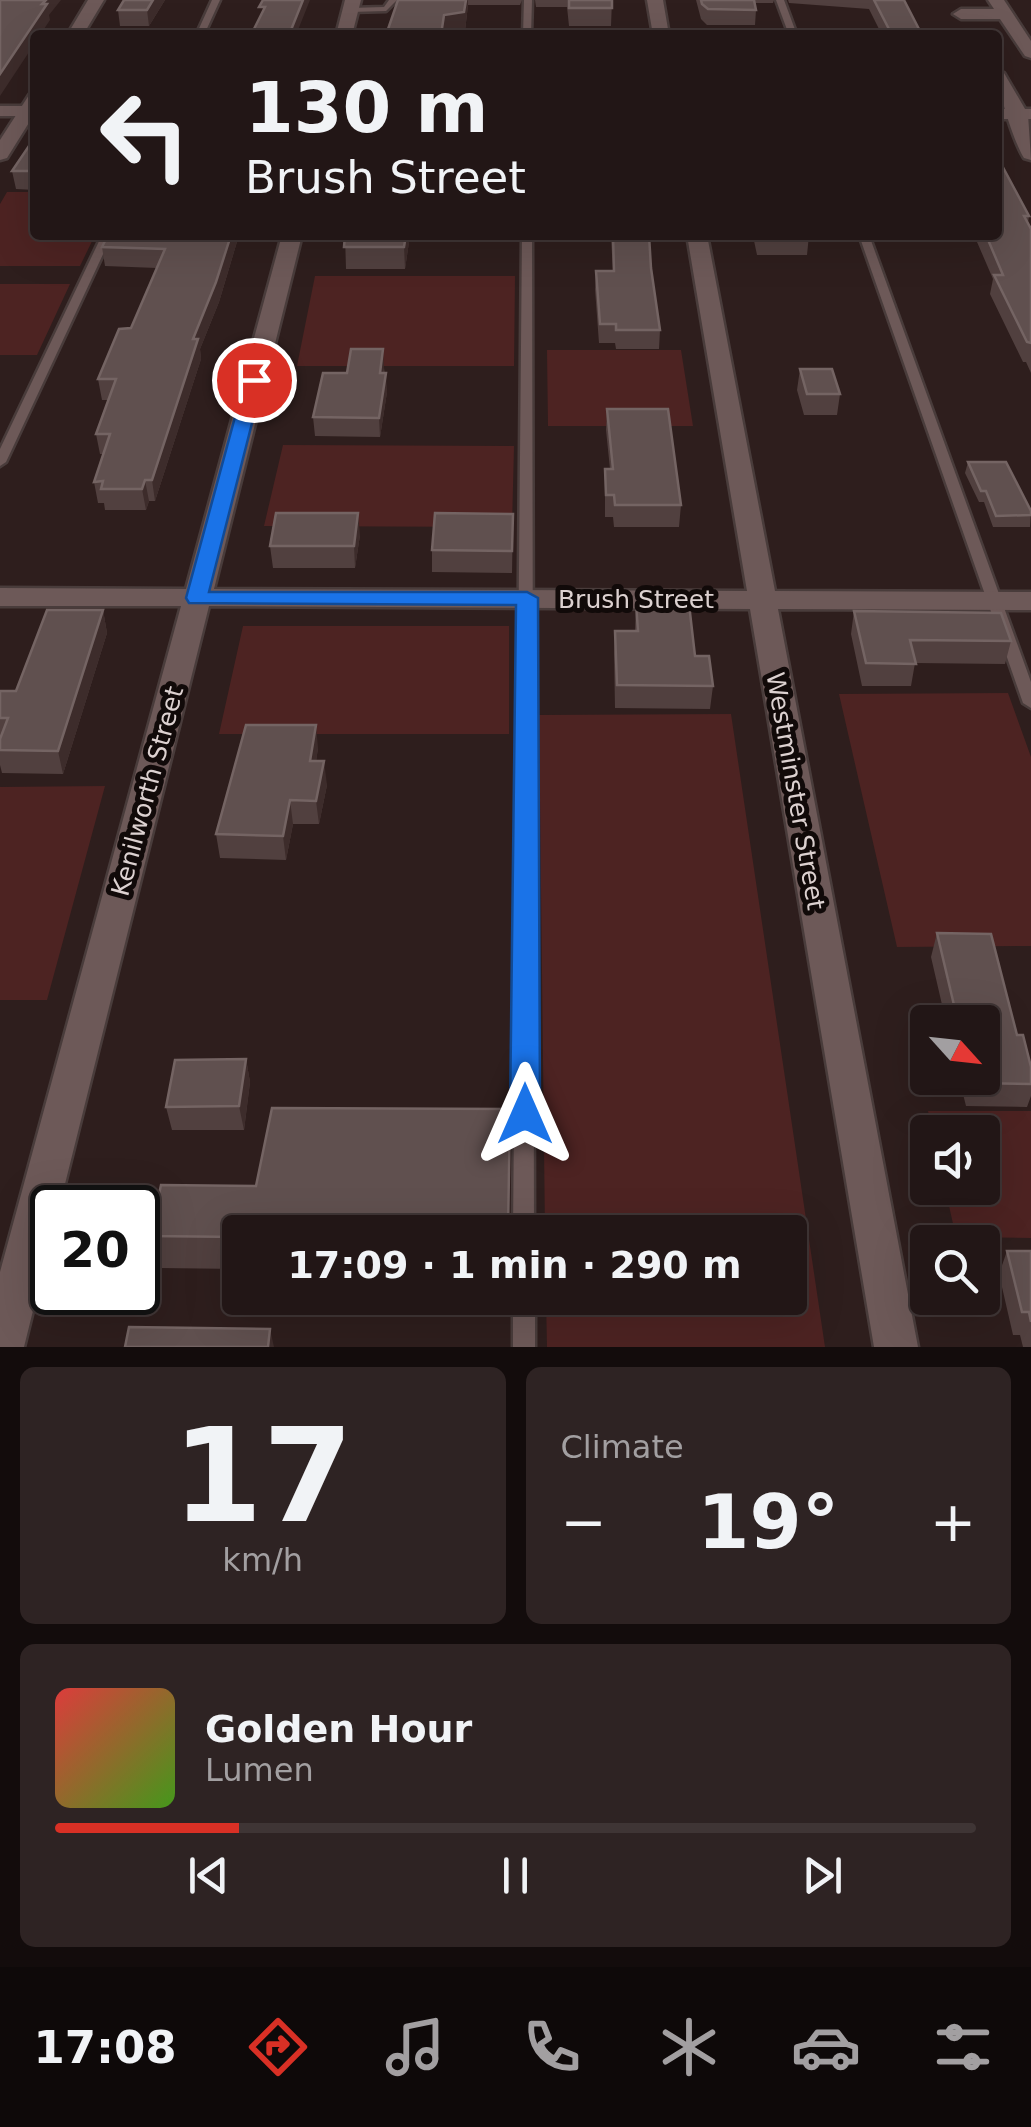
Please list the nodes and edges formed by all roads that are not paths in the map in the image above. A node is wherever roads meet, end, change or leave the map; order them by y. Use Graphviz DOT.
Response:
graph roads {
  1 [pos="96,0"];
  2 [pos="216,0"];
  3 [pos="394,0"];
  4 [pos="528,0"];
  5 [pos="655,0"];
  6 [pos="780,0"];
  7 [pos="352,5"];
  8 [pos="956,7"];
  9 [pos="1001,7"];
  10 [pos="77,30"];
  11 [pos="202,30"];
  12 [pos="345,30"];
  13 [pos="528,30"];
  14 [pos="660,30"];
  15 [pos="791,30"];
  16 [pos="970,30"];
  17 [pos="1031,53"];
  18 [pos="1002,82"];
  19 [pos="30,107"];
  20 [pos="30,110"];
  21 [pos="0,111"];
  22 [pos="1025,114"];
  23 [pos="0,154"];
  24 [pos="1031,154"];
  25 [pos="105,240"];
  26 [pos="291,240"];
  27 [pos="527,240"];
  28 [pos="698,240"];
  29 [pos="866,240"];
  30 [pos="0,462"];
  31 [pos="0,597"];
  32 [pos="197,598"];
  33 [pos="527,598"];
  34 [pos="762,600"];
  35 [pos="995,601"];
  36 [pos="1031,602"];
  37 [pos="1031,703"];
  38 [pos="524,1215"];
  39 [pos="524,1315"];
  40 [pos="2,1347"];
  41 [pos="524,1347"];
  42 [pos="896,1347"];
  1 -- 10 [label="street"];
  2 -- 11 [label="lane"];
  3 -- 7 [label="lane"];
  4 -- 13 [label="lane"];
  5 -- 14 [label="street"];
  6 -- 15 [label="lane"];
  7 -- 12 [label="street"];
  8 -- 9 [label="street"];
  8 -- 16 [label="street"];
  9 -- 17 [label="street"];
  18 -- 22 [label="street"];
  19 -- 21 [label="street"];
  20 -- 23 [label="street"];
  22 -- 24 [label="street"];
  25 -- 30 [label="lane"];
  26 -- 32 [label="street, Kenilworth Street"];
  27 -- 33 [label="lane"];
  28 -- 34 [label="street, Westminster Street"];
  29 -- 35 [label="lane"];
  31 -- 32 [label="street, Brush Street"];
  32 -- 33 [label="street, Brush Street"];
  32 -- 40 [label="street, Kenilworth Street"];
  33 -- 34 [label="street, Brush Street"];
  33 -- 38 [label="lane"];
  34 -- 35 [label="street, Brush Street"];
  34 -- 42 [label="street, Westminster Street"];
  35 -- 36 [label="street, Brush Street"];
  35 -- 37 [label="lane"];
  39 -- 41 [label="lane"];
}
